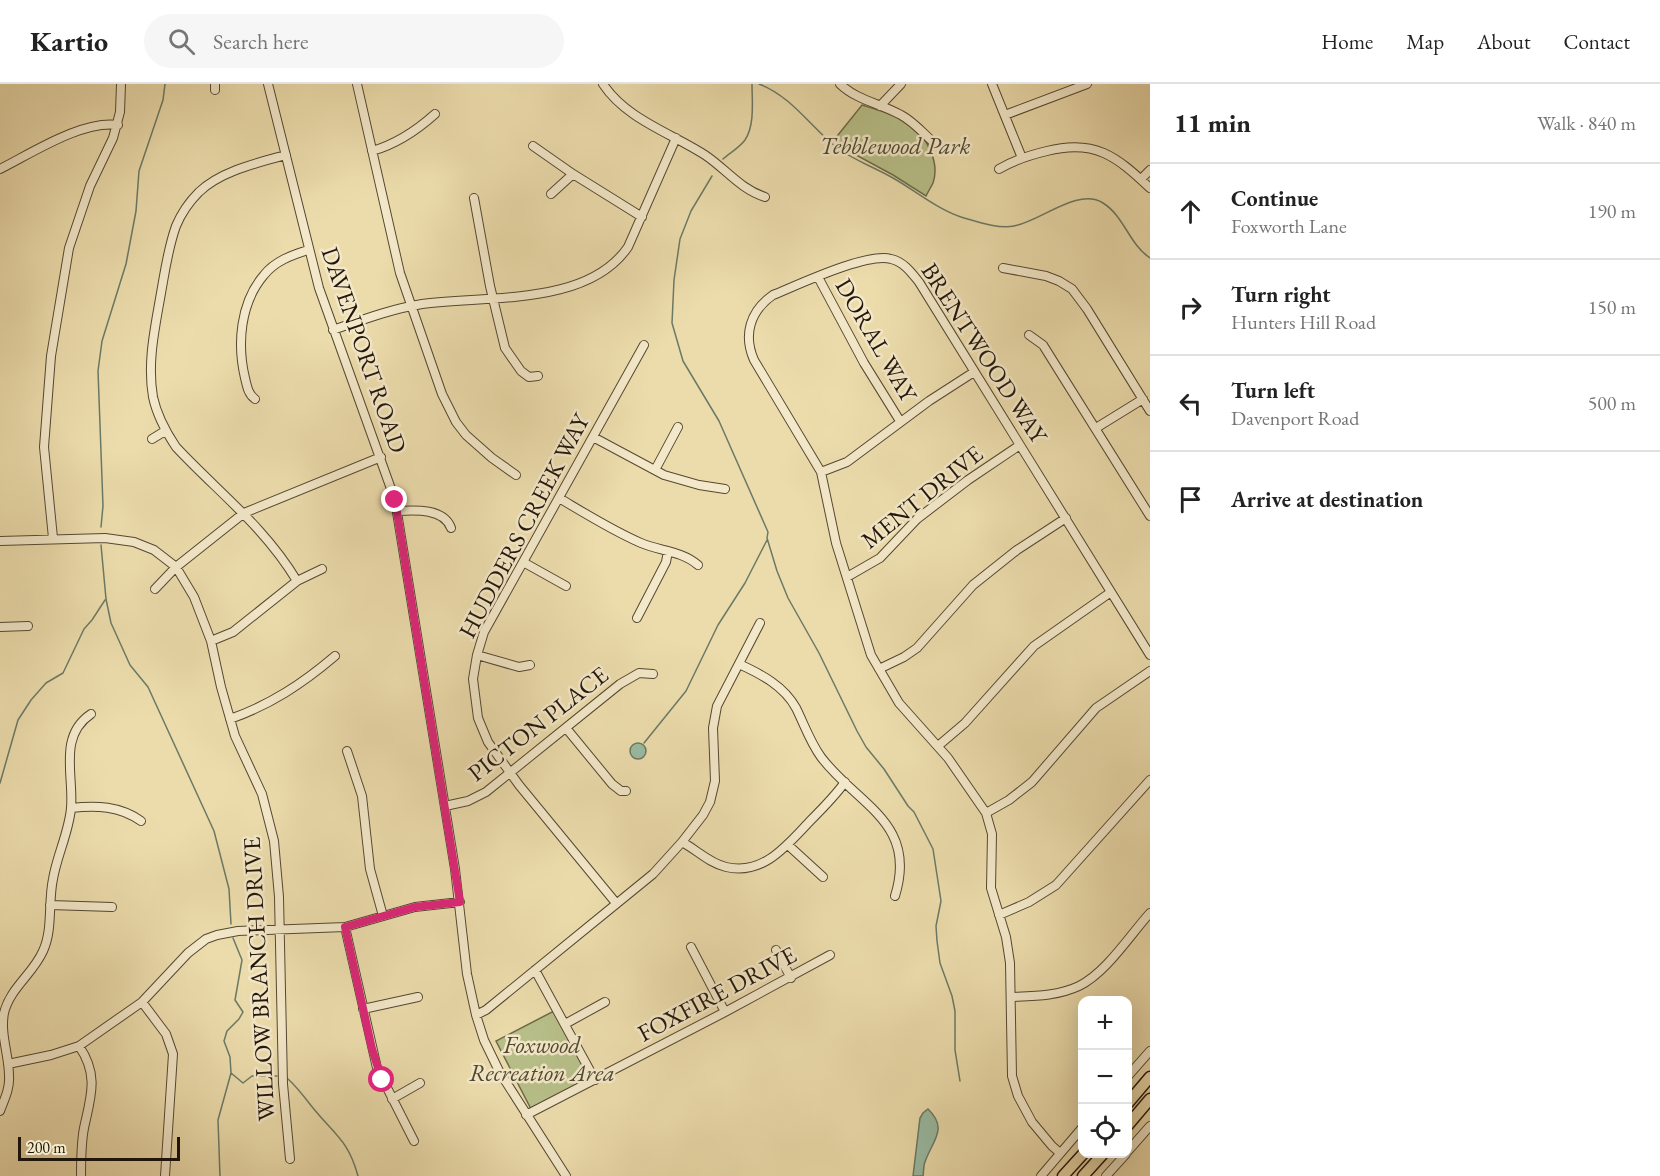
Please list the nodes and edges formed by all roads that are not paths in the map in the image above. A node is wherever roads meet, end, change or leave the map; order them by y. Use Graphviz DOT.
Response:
graph roads {
  1 [pos="121,84"];
  2 [pos="357,84"];
  3 [pos="603,84"];
  4 [pos="840,84"];
  5 [pos="901,84"];
  6 [pos="992,84"];
  7 [pos="1087,84"];
  8 [pos="271,85"];
  9 [pos="880,106"];
  10 [pos="435,114"];
  11 [pos="1005,116"];
  12 [pos="117,125"];
  13 [pos="676,138"];
  14 [pos="934,143"];
  15 [pos="533,146"];
  16 [pos="372,151"];
  17 [pos="286,154"];
  18 [pos="1022,158"];
  19 [pos="0,169"];
  20 [pos="999,169"];
  21 [pos="1150,170"];
  22 [pos="573,174"];
  23 [pos="1141,179"];
  24 [pos="1150,188"];
  25 [pos="551,194"];
  26 [pos="765,197"];
  27 [pos="474,198"];
  28 [pos="642,217"];
  29 [pos="308,250"];
  30 [pos="1003,268"];
  31 [pos="818,277"];
  32 [pos="494,299"];
  33 [pos="410,306"];
  34 [pos="333,330"];
  35 [pos="1029,335"];
  36 [pos="644,345"];
  37 [pos="974,372"];
  38 [pos="538,376"];
  39 [pos="255,399"];
  40 [pos="1143,399"];
  41 [pos="1150,411"];
  42 [pos="900,421"];
  43 [pos="678,427"];
  44 [pos="1096,428"];
  45 [pos="165,431"];
  46 [pos="593,437"];
  47 [pos="152,439"];
  48 [pos="1020,445"];
  49 [pos="381,457"];
  50 [pos="655,470"];
  51 [pos="821,472"];
  52 [pos="516,475"];
  53 [pos="724,489"];
  54 [pos="559,498"];
  55 [pos="397,511"];
  56 [pos="244,513"];
  57 [pos="1150,516"];
  58 [pos="1065,518"];
  59 [pos="451,528"];
  60 [pos="53,538"];
  61 [pos="0,540"];
  62 [pos="668,551"];
  63 [pos="524,562"];
  64 [pos="698,565"];
  65 [pos="176,567"];
  66 [pos="322,569"];
  67 [pos="847,577"];
  68 [pos="297,581"];
  69 [pos="567,586"];
  70 [pos="155,589"];
  71 [pos="1111,592"];
  72 [pos="637,618"];
  73 [pos="760,623"];
  74 [pos="28,626"];
  75 [pos="0,627"];
  76 [pos="211,641"];
  77 [pos="477,654"];
  78 [pos="1150,655"];
  79 [pos="335,656"];
  80 [pos="738,664"];
  81 [pos="530,666"];
  82 [pos="879,669"];
  83 [pos="1150,671"];
  84 [pos="653,674"];
  85 [pos="91,714"];
  86 [pos="230,719"];
  87 [pos="566,728"];
  88 [pos="938,746"];
  89 [pos="347,751"];
  90 [pos="510,774"];
  91 [pos="1150,780"];
  92 [pos="845,782"];
  93 [pos="626,791"];
  94 [pos="445,806"];
  95 [pos="71,808"];
  96 [pos="986,813"];
  97 [pos="141,821"];
  98 [pos="681,842"];
  99 [pos="788,846"];
  100 [pos="823,877"];
  101 [pos="895,896"];
  102 [pos="460,902"];
  103 [pos="616,903"];
  104 [pos="50,905"];
  105 [pos="112,907"];
  106 [pos="1150,913"];
  107 [pos="999,915"];
  108 [pos="383,916"];
  109 [pos="345,927"];
  110 [pos="280,930"];
  111 [pos="692,947"];
  112 [pos="776,950"];
  113 [pos="830,956"];
  114 [pos="535,970"];
  115 [pos="791,978"];
  116 [pos="418,997"];
  117 [pos="1011,997"];
  118 [pos="142,1002"];
  119 [pos="605,1002"];
  120 [pos="363,1009"];
  121 [pos="725,1012"];
  122 [pos="476,1015"];
  123 [pos="565,1024"];
  124 [pos="78,1046"];
  125 [pos="1150,1051"];
  126 [pos="8,1064"];
  127 [pos="1132,1071"];
  128 [pos="1150,1077"];
  129 [pos="595,1080"];
  130 [pos="420,1083"];
  131 [pos="1132,1097"];
  132 [pos="392,1099"];
  133 [pos="1150,1099"];
  134 [pos="0,1112"];
  135 [pos="526,1114"];
  136 [pos="1132,1120"];
  137 [pos="1150,1126"];
  138 [pos="1078,1133"];
  139 [pos="414,1142"];
  140 [pos="1132,1146"];
  141 [pos="1060,1153"];
  142 [pos="1079,1158"];
  143 [pos="1099,1158"];
  144 [pos="1122,1158"];
  145 [pos="290,1159"];
  146 [pos="81,1176"];
  147 [pos="165,1176"];
  148 [pos="566,1176"];
  149 [pos="1041,1176"];
  150 [pos="1063,1176"];
  151 [pos="1083,1176"];
  152 [pos="1106,1176"];
  1 -- 12 [label="street"];
  2 -- 16 [label="street"];
  3 -- 13 [label="street"];
  4 -- 9 [label="street"];
  5 -- 9 [label="street"];
  6 -- 11 [label="street"];
  7 -- 11 [label="street"];
  8 -- 17 [label="street, DAVENPORT ROAD"];
  9 -- 14 [label="street"];
  10 -- 16 [label="street"];
  11 -- 18 [label="street"];
  12 -- 19 [label="street"];
  12 -- 60 [label="street"];
  13 -- 26 [label="street"];
  13 -- 28 [label="street"];
  15 -- 22 [label="street"];
  16 -- 33 [label="street"];
  17 -- 29 [label="street, DAVENPORT ROAD"];
  17 -- 45 [label="street"];
  18 -- 20 [label="street"];
  18 -- 23 [label="street"];
  21 -- 23 [label="street"];
  22 -- 25 [label="street"];
  22 -- 28 [label="street"];
  23 -- 24 [label="street"];
  27 -- 32 [label="street"];
  28 -- 32 [label="street"];
  29 -- 34 [label="street, DAVENPORT ROAD"];
  29 -- 39 [label="street"];
  30 -- 40 [label="street"];
  31 -- 37 [label="street, BRENTWOOD WAY"];
  31 -- 42 [label="street, DORAL WAY"];
  31 -- 51 [label="street, BRENTWOOD WAY"];
  32 -- 33 [label="street"];
  32 -- 38 [label="street"];
  33 -- 34 [label="street"];
  33 -- 52 [label="street"];
  34 -- 49 [label="street, DAVENPORT ROAD"];
  35 -- 44 [label="street"];
  36 -- 46 [label="street, HUDDERS CREEK WAY"];
  37 -- 42 [label="street"];
  37 -- 48 [label="street, BRENTWOOD WAY"];
  40 -- 41 [label="street"];
  40 -- 44 [label="street"];
  42 -- 51 [label="street"];
  43 -- 50 [label="street"];
  44 -- 57 [label="street"];
  45 -- 47 [label="street"];
  45 -- 56 [label="street"];
  46 -- 50 [label="street"];
  46 -- 54 [label="street, HUDDERS CREEK WAY"];
  48 -- 58 [label="street, BRENTWOOD WAY"];
  48 -- 67 [label="street, MENT DRIVE"];
  49 -- 55 [label="street, DAVENPORT ROAD"];
  49 -- 56 [label="street"];
  50 -- 53 [label="street"];
  51 -- 67 [label="street, BRENTWOOD WAY"];
  54 -- 62 [label="street"];
  54 -- 63 [label="street, HUDDERS CREEK WAY"];
  55 -- 59 [label="street"];
  55 -- 94 [label="street, DAVENPORT ROAD"];
  56 -- 65 [label="street"];
  56 -- 68 [label="street"];
  58 -- 71 [label="street, BRENTWOOD WAY"];
  58 -- 82 [label="street"];
  60 -- 61 [label="street, WILLOW BRANCH DRIVE"];
  60 -- 65 [label="street, WILLOW BRANCH DRIVE"];
  62 -- 64 [label="street"];
  62 -- 72 [label="street"];
  63 -- 69 [label="street"];
  63 -- 77 [label="street, HUDDERS CREEK WAY"];
  65 -- 70 [label="street"];
  65 -- 76 [label="street, WILLOW BRANCH DRIVE"];
  66 -- 68 [label="street"];
  67 -- 82 [label="street, BRENTWOOD WAY"];
  68 -- 76 [label="street"];
  71 -- 78 [label="street, BRENTWOOD WAY"];
  71 -- 88 [label="street"];
  73 -- 80 [label="street"];
  74 -- 75 [label="street"];
  76 -- 86 [label="street, WILLOW BRANCH DRIVE"];
  77 -- 81 [label="street"];
  77 -- 90 [label="street, HUDDERS CREEK WAY"];
  79 -- 86 [label="street"];
  80 -- 92 [label="street"];
  80 -- 98 [label="street"];
  82 -- 88 [label="street, BRENTWOOD WAY"];
  83 -- 96 [label="street"];
  84 -- 87 [label="street, PICTON PLACE"];
  85 -- 95 [label="street"];
  86 -- 110 [label="street, WILLOW BRANCH DRIVE"];
  87 -- 90 [label="street, PICTON PLACE"];
  87 -- 93 [label="street"];
  88 -- 96 [label="street, BRENTWOOD WAY"];
  89 -- 108 [label="street"];
  90 -- 94 [label="street, PICTON PLACE"];
  90 -- 103 [label="street, HUDDERS CREEK WAY"];
  91 -- 107 [label="street"];
  92 -- 99 [label="street"];
  92 -- 101 [label="street"];
  94 -- 102 [label="street, DAVENPORT ROAD"];
  95 -- 97 [label="street"];
  95 -- 104 [label="street"];
  96 -- 107 [label="street, BRENTWOOD WAY"];
  98 -- 99 [label="street"];
  98 -- 103 [label="street"];
  99 -- 100 [label="street"];
  102 -- 108 [label="street"];
  102 -- 122 [label="street, DAVENPORT ROAD"];
  103 -- 114 [label="street"];
  104 -- 105 [label="street"];
  104 -- 126 [label="street"];
  106 -- 117 [label="street"];
  107 -- 117 [label="street, BRENTWOOD WAY"];
  108 -- 109 [label="street"];
  109 -- 110 [label="street"];
  109 -- 120 [label="street"];
  110 -- 118 [label="street"];
  110 -- 145 [label="street, WILLOW BRANCH DRIVE"];
  111 -- 121 [label="street"];
  112 -- 115 [label="street"];
  113 -- 115 [label="street, FOXFIRE DRIVE"];
  114 -- 122 [label="street"];
  114 -- 123 [label="street"];
  115 -- 121 [label="street, FOXFIRE DRIVE"];
  116 -- 120 [label="street"];
  117 -- 141 [label="street, BRENTWOOD WAY"];
  118 -- 124 [label="street"];
  118 -- 147 [label="street"];
  119 -- 123 [label="street"];
  120 -- 132 [label="street"];
  121 -- 129 [label="street, FOXFIRE DRIVE"];
  122 -- 135 [label="street, DAVENPORT ROAD"];
  123 -- 129 [label="street"];
  124 -- 126 [label="street"];
  124 -- 146 [label="street"];
  125 -- 127 [label="street"];
  126 -- 134 [label="street"];
  128 -- 131 [label="highway"];
  129 -- 135 [label="street, FOXFIRE DRIVE"];
  130 -- 132 [label="street"];
  132 -- 139 [label="street"];
  133 -- 136 [label="highway"];
  135 -- 148 [label="street, DAVENPORT ROAD"];
  137 -- 140 [label="street"];
  138 -- 141 [label="street"];
  141 -- 149 [label="street"];
  142 -- 150 [label="highway"];
  143 -- 151 [label="highway"];
  144 -- 152 [label="street"];
}
